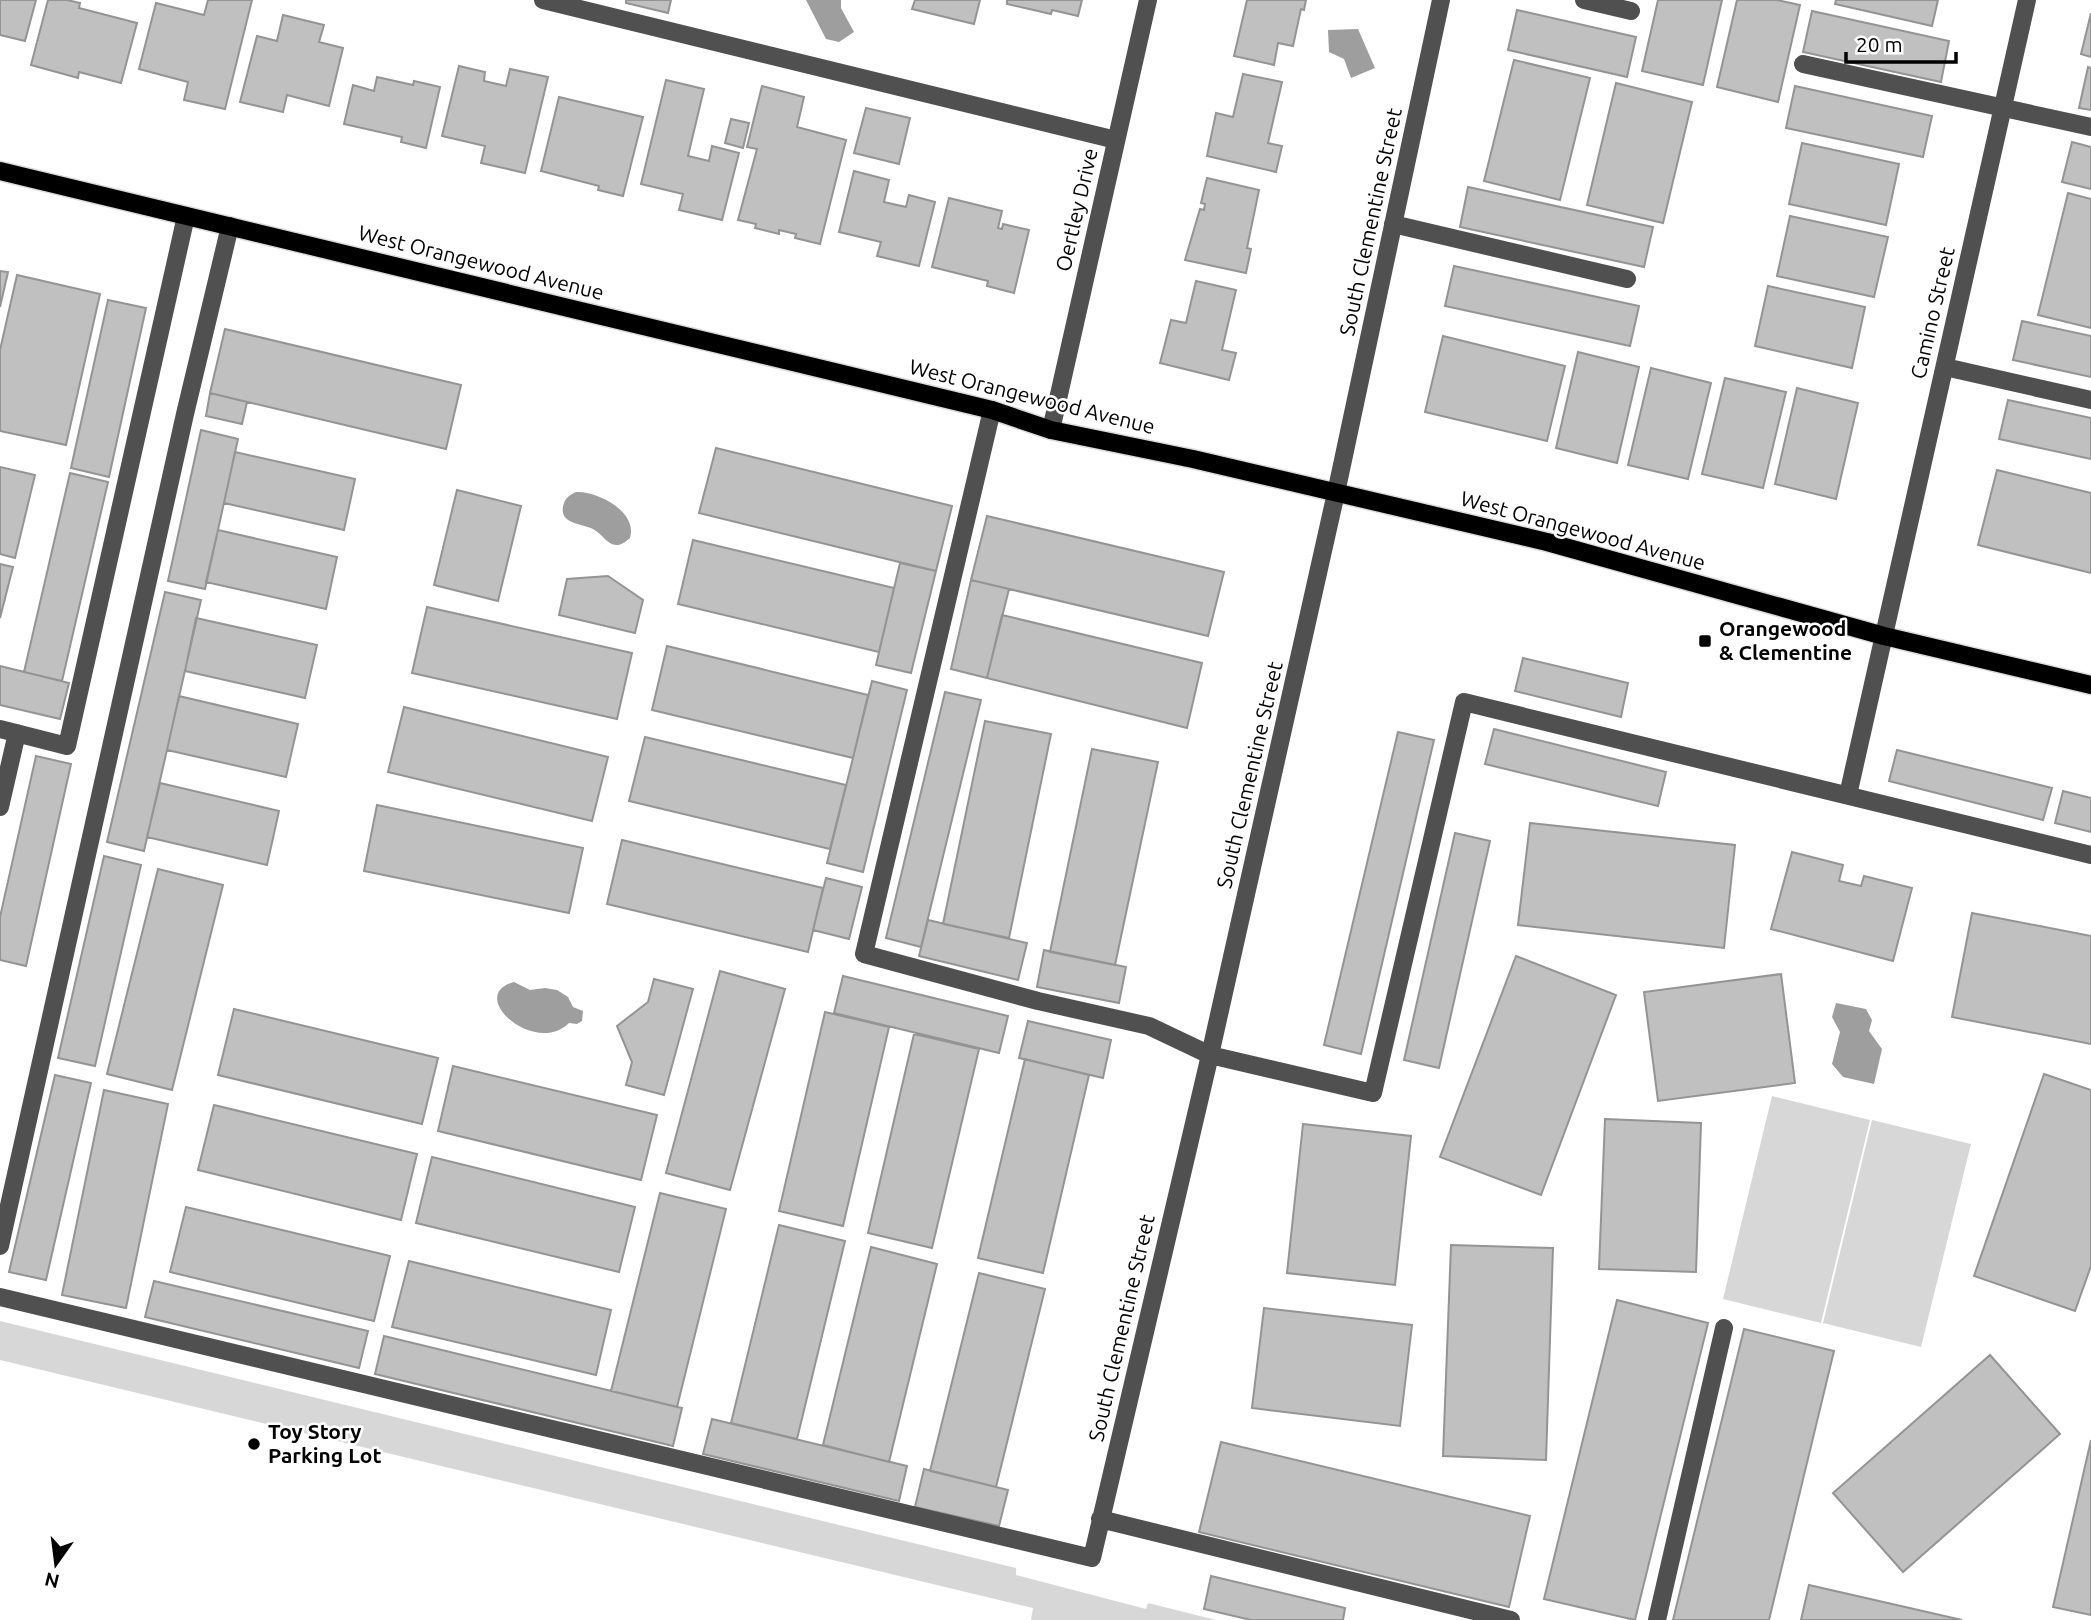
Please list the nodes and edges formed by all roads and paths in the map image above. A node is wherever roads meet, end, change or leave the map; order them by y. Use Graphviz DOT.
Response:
graph roads {
  1 [pos="544,0"];
  2 [pos="1148,0"];
  3 [pos="1441,0"];
  4 [pos="1584,0"];
  5 [pos="2027,0"];
  6 [pos="1631,11"];
  7 [pos="1802,64"];
  8 [pos="2003,107"];
  9 [pos="2091,127"];
  10 [pos="1116,139"];
  11 [pos="0,171"];
  12 [pos="187,216"];
  13 [pos="1394,224"];
  14 [pos="230,226"];
  15 [pos="1627,279"];
  16 [pos="1945,367"];
  17 [pos="2091,400"];
  18 [pos="992,410"];
  19 [pos="1051,429"];
  20 [pos="1336,493"];
  21 [pos="1884,636"];
  22 [pos="2091,685"];
  23 [pos="9,731"];
  24 [pos="1848,795"];
  25 [pos="0,807"];
  26 [pos="2091,855"];
  27 [pos="1210,1055"];
  28 [pos="0,1246"];
  29 [pos="0,1297"];
  30 [pos="1724,1328"];
  31 [pos="1100,1519"];
  32 [pos="1511,1620"];
  33 [pos="1657,1620"];
  1 -- 10 [label="street"];
  2 -- 10 [label="street, Oertley Drive"];
  3 -- 13 [label="street, South Clementine Street"];
  4 -- 6 [label="street"];
  5 -- 8 [label="street, Camino Street"];
  7 -- 8 [label="street"];
  8 -- 9 [label="street"];
  8 -- 16 [label="street, Camino Street"];
  10 -- 19 [label="street, Oertley Drive"];
  11 -- 12 [label="main road, West Orangewood Avenue"];
  12 -- 14 [label="main road, West Orangewood Avenue"];
  12 -- 23 [label="street"];
  13 -- 15 [label="street"];
  13 -- 20 [label="street, South Clementine Street"];
  14 -- 18 [label="main road, West Orangewood Avenue"];
  14 -- 28 [label="street"];
  16 -- 17 [label="street"];
  16 -- 21 [label="street, Camino Street"];
  18 -- 19 [label="main road, West Orangewood Avenue"];
  18 -- 27 [label="street"];
  19 -- 20 [label="main road, West Orangewood Avenue"];
  20 -- 21 [label="main road, West Orangewood Avenue"];
  20 -- 27 [label="street, South Clementine Street"];
  21 -- 22 [label="main road, West Orangewood Avenue"];
  21 -- 24 [label="street, Camino Street"];
  23 -- 25 [label="street"];
  24 -- 26 [label="street"];
  24 -- 27 [label="street"];
  27 -- 31 [label="street, South Clementine Street"];
  29 -- 31 [label="street, South Clementine Street"];
  30 -- 33 [label="street"];
  31 -- 32 [label="street"];
}
